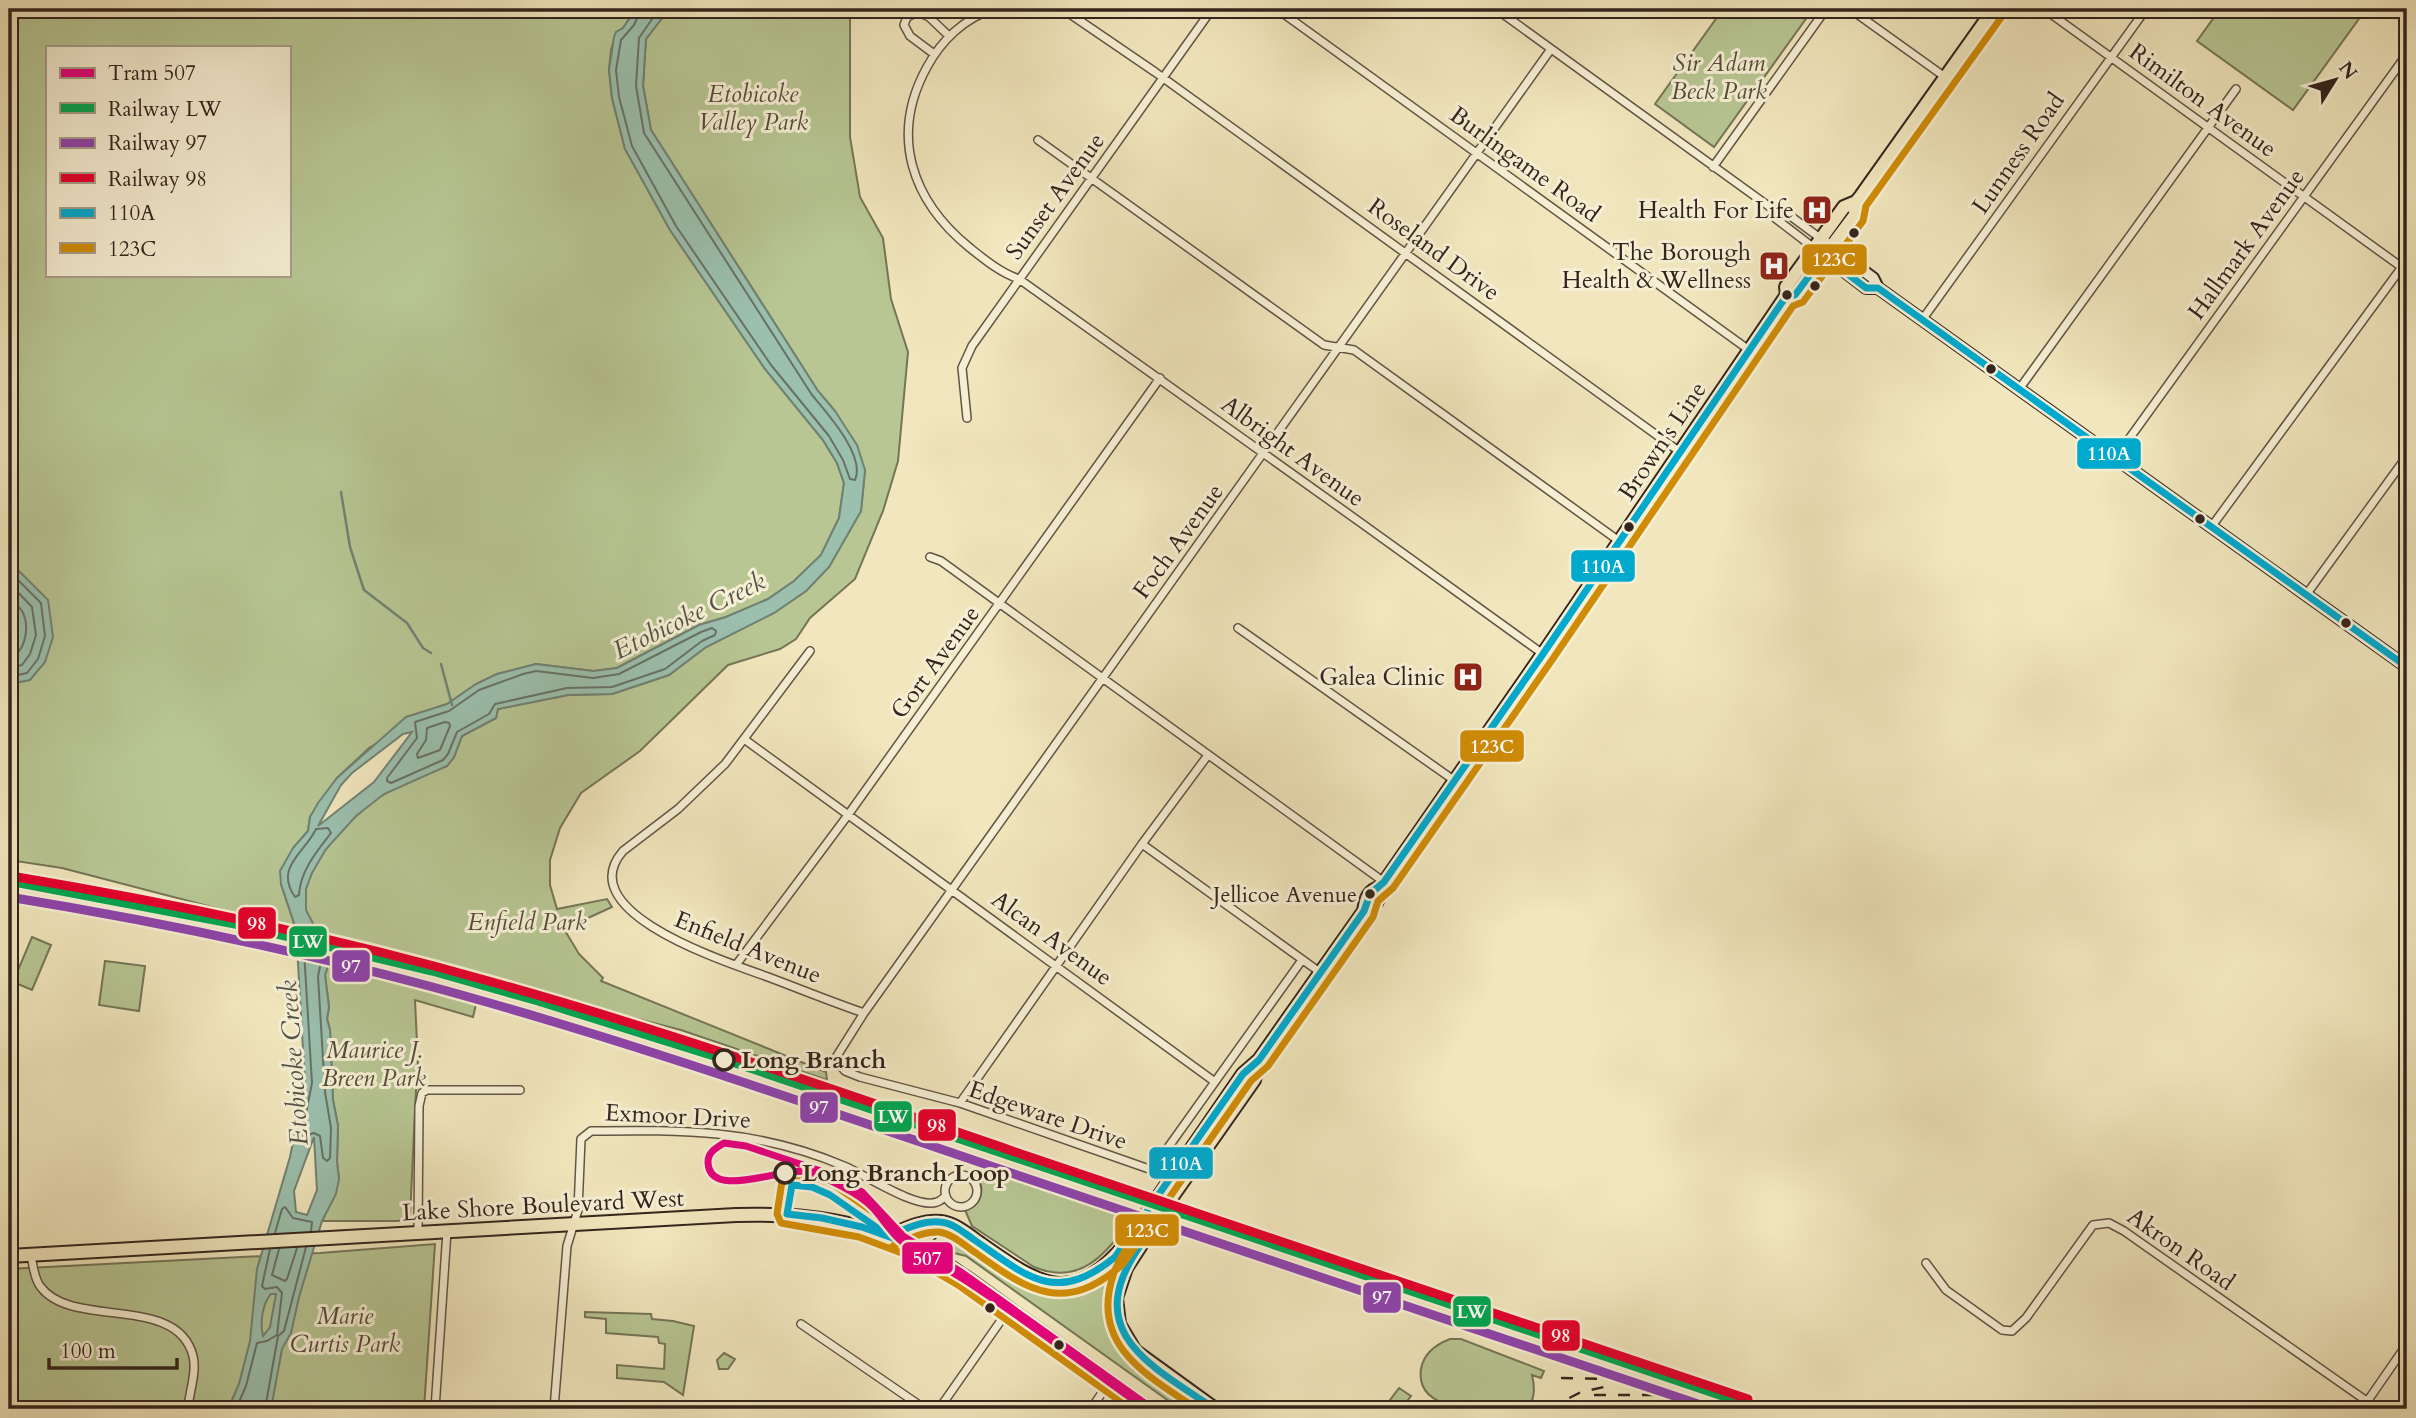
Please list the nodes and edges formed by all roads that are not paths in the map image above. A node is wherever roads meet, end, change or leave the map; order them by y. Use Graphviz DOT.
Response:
graph roads {
  1 [pos="994,9"];
  2 [pos="1057,9"];
  3 [pos="1212,9"];
  4 [pos="1278,9"];
  5 [pos="1496,9"];
  6 [pos="1826,9"];
  7 [pos="1850,9"];
  8 [pos="1994,9"];
  9 [pos="2044,9"];
  10 [pos="2146,9"];
  11 [pos="949,36"];
  12 [pos="1551,49"];
  13 [pos="934,54"];
  14 [pos="2407,54"];
  15 [pos="2111,57"];
  16 [pos="1945,77"];
  17 [pos="1163,79"];
  18 [pos="2236,89"];
  19 [pos="2208,127"];
  20 [pos="1038,140"];
  21 [pos="1477,153"];
  22 [pos="1713,167"];
  23 [pos="1093,178"];
  24 [pos="2305,196"];
  25 [pos="1822,247"];
  26 [pos="1407,253"];
  27 [pos="2407,260"];
  28 [pos="2405,269"];
  29 [pos="1020,279"];
  30 [pos="1922,320"];
  31 [pos="1339,347"];
  32 [pos="1749,350"];
  33 [pos="1160,378"];
  34 [pos="2020,388"];
  35 [pos="967,418"];
  36 [pos="1681,452"];
  37 [pos="1264,455"];
  38 [pos="2407,456"];
  39 [pos="2116,457"];
  40 [pos="2212,526"];
  41 [pos="1619,541"];
  42 [pos="930,557"];
  43 [pos="2306,594"];
  44 [pos="999,606"];
  45 [pos="1238,628"];
  46 [pos="810,651"];
  47 [pos="1543,654"];
  48 [pos="2407,667"];
  49 [pos="1102,680"];
  50 [pos="744,739"];
  51 [pos="1208,755"];
  52 [pos="1455,781"];
  53 [pos="848,815"];
  54 [pos="1142,844"];
  55 [pos="1383,885"];
  56 [pos="952,890"];
  57 [pos="1302,960"];
  58 [pos="736,965"];
  59 [pos="1056,965"];
  60 [pos="1321,973"];
  61 [pos="864,1013"];
  62 [pos="836,1056"];
  63 [pos="1215,1082"];
  64 [pos="520,1090"];
  65 [pos="960,1103"];
  66 [pos="946,1196"];
  67 [pos="573,1224"];
  68 [pos="1144,1228"];
  69 [pos="447,1231"];
  70 [pos="418,1232"];
  71 [pos="967,1234"];
  72 [pos="889,1236"];
  73 [pos="31,1255"];
  74 [pos="9,1256"];
  75 [pos="931,1256"];
  76 [pos="1926,1263"];
  77 [pos="1009,1309"];
  78 [pos="801,1324"];
  79 [pos="2407,1344"];
  80 [pos="1110,1381"];
  81 [pos="2368,1401"];
  82 [pos="188,1409"];
  83 [pos="435,1409"];
  84 [pos="554,1409"];
  85 [pos="925,1409"];
  86 [pos="939,1409"];
  87 [pos="1091,1409"];
  88 [pos="1149,1409"];
  89 [pos="1215,1409"];
  90 [pos="2362,1409"];
  91 [pos="2378,1409"];
  1 -- 11 [label="street, Albright Avenue"];
  2 -- 17 [label="street, Roseland Drive"];
  3 -- 17 [label="street, Sunset Avenue"];
  4 -- 21 [label="street, Burlingame Road"];
  5 -- 12 [label="street"];
  6 -- 22 [label="street"];
  7 -- 16 [label="street"];
  8 -- 16 [label="main road, Brown's Line"];
  9 -- 15 [label="street, Rimilton Avenue"];
  10 -- 15 [label="street, Lunness Road"];
  11 -- 13 [label="street, Albright Avenue"];
  11 -- 13 [label="street"];
  12 -- 21 [label="street, Foch Avenue"];
  12 -- 22 [label="street"];
  13 -- 29 [label="street, Albright Avenue"];
  14 -- 24 [label="street, Hallmark Avenue"];
  15 -- 19 [label="street, Rimilton Avenue"];
  15 -- 30 [label="street, Lunness Road"];
  16 -- 25 [label="main road, Brown's Line"];
  17 -- 23 [label="street, Sunset Avenue"];
  17 -- 26 [label="street, Roseland Drive"];
  18 -- 19 [label="street"];
  19 -- 24 [label="street, Rimilton Avenue"];
  19 -- 34 [label="street"];
  20 -- 23 [label="street"];
  21 -- 26 [label="street, Foch Avenue"];
  21 -- 32 [label="street, Burlingame Road"];
  22 -- 25 [label="street"];
  23 -- 29 [label="street, Sunset Avenue"];
  23 -- 31 [label="street"];
  24 -- 28 [label="street, Rimilton Avenue"];
  24 -- 39 [label="street, Hallmark Avenue"];
  25 -- 30 [label="main road"];
  25 -- 32 [label="main road, Brown's Line"];
  26 -- 31 [label="street, Foch Avenue"];
  26 -- 36 [label="street, Roseland Drive"];
  27 -- 28 [label="street"];
  28 -- 40 [label="street"];
  29 -- 33 [label="street, Albright Avenue"];
  29 -- 35 [label="street, Sunset Avenue"];
  30 -- 34 [label="main road"];
  31 -- 37 [label="street, Foch Avenue"];
  31 -- 41 [label="street"];
  32 -- 36 [label="main road, Brown's Line"];
  33 -- 37 [label="street, Albright Avenue"];
  33 -- 44 [label="street, Gort Avenue"];
  34 -- 39 [label="main road"];
  36 -- 41 [label="main road, Brown's Line"];
  37 -- 47 [label="street, Albright Avenue"];
  37 -- 49 [label="street, Foch Avenue"];
  38 -- 43 [label="street"];
  39 -- 40 [label="main road"];
  40 -- 43 [label="main road"];
  41 -- 47 [label="main road, Brown's Line"];
  42 -- 44 [label="street"];
  43 -- 48 [label="main road"];
  44 -- 49 [label="street"];
  44 -- 53 [label="street, Gort Avenue"];
  45 -- 52 [label="street"];
  46 -- 50 [label="street, Enfield Avenue"];
  47 -- 52 [label="main road, Brown's Line"];
  49 -- 51 [label="street"];
  49 -- 56 [label="street, Foch Avenue"];
  50 -- 53 [label="street, Alcan Avenue"];
  50 -- 58 [label="street, Enfield Avenue"];
  51 -- 54 [label="street"];
  51 -- 55 [label="street"];
  52 -- 55 [label="main road, Brown's Line"];
  53 -- 56 [label="street, Alcan Avenue"];
  53 -- 58 [label="street, Gort Avenue"];
  54 -- 57 [label="street"];
  54 -- 59 [label="street"];
  55 -- 60 [label="main road, Brown's Line"];
  56 -- 59 [label="street, Alcan Avenue"];
  56 -- 61 [label="street, Foch Avenue"];
  57 -- 60 [label="street"];
  57 -- 63 [label="street"];
  58 -- 61 [label="street, Enfield Avenue"];
  59 -- 63 [label="street, Alcan Avenue"];
  59 -- 65 [label="street"];
  60 -- 68 [label="main road, Brown's Line"];
  61 -- 62 [label="street, Foch Avenue"];
  62 -- 65 [label="street, Edgeware Drive"];
  63 -- 65 [label="street, Edgeware Drive"];
  64 -- 70 [label="street"];
  66 -- 66 [label="street"];
  66 -- 67 [label="street, Exmoor Drive"];
  67 -- 69 [label="main road, Lake Shore Boulevard West"];
  67 -- 72 [label="main road, Lake Shore Boulevard West"];
  67 -- 84 [label="street"];
  68 -- 71 [label="main road, Brown's Line"];
  68 -- 89 [label="main road, Brown's Line"];
  69 -- 70 [label="main road, Lake Shore Boulevard West"];
  69 -- 83 [label="street"];
  70 -- 73 [label="main road, Lake Shore Boulevard West"];
  71 -- 72 [label="main road, Brown's Line"];
  71 -- 75 [label="main road"];
  72 -- 75 [label="main road, Lake Shore Boulevard West"];
  73 -- 74 [label="main road, Lake Shore Boulevard West"];
  73 -- 82 [label="street"];
  75 -- 77 [label="main road, Lake Shore Boulevard West"];
  76 -- 81 [label="street, Akron Road"];
  77 -- 80 [label="main road, Lake Shore Boulevard West"];
  77 -- 86 [label="street"];
  78 -- 85 [label="street"];
  79 -- 81 [label="street"];
  80 -- 87 [label="street"];
  80 -- 88 [label="main road, Lake Shore Boulevard West"];
  81 -- 90 [label="street"];
  81 -- 91 [label="street, Akron Road"];
}
